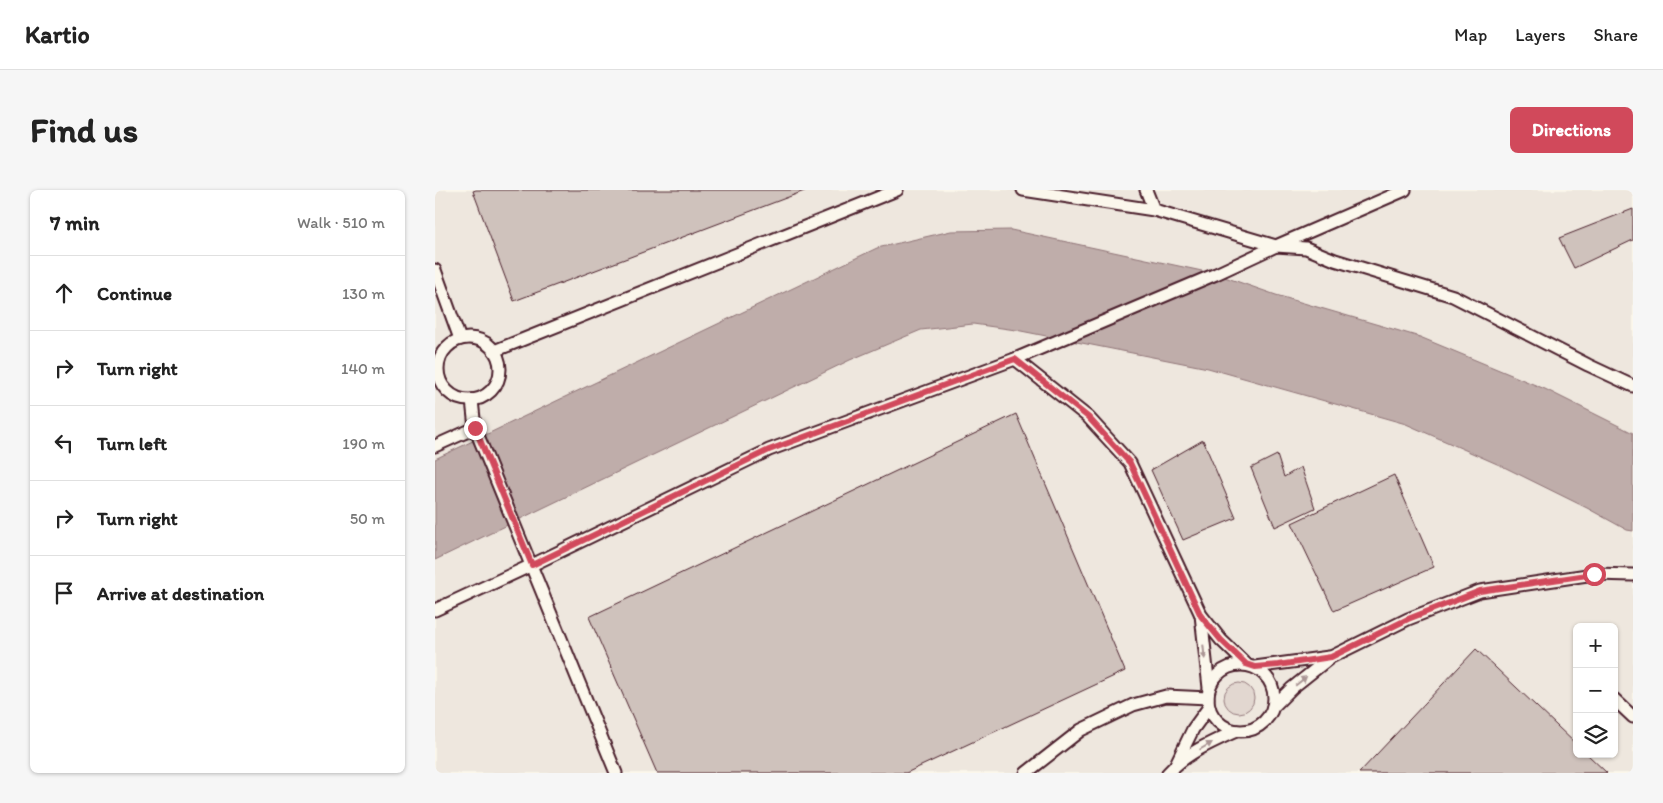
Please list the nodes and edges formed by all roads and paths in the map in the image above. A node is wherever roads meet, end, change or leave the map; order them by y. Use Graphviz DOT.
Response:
graph roads {
  1 [pos="897,190"];
  2 [pos="1023,190"];
  3 [pos="1146,190"];
  4 [pos="1405,190"];
  5 [pos="1154,210"];
  6 [pos="1276,246"];
  7 [pos="435,270"];
  8 [pos="460,339"];
  9 [pos="494,351"];
  10 [pos="1015,359"];
  11 [pos="1633,386"];
  12 [pos="472,400"];
  13 [pos="477,433"];
  14 [pos="435,446"];
  15 [pos="532,565"];
  16 [pos="1633,575"];
  17 [pos="435,610"];
  18 [pos="1201,616"];
  19 [pos="1331,657"];
  20 [pos="1250,666"];
  21 [pos="1209,698"];
  22 [pos="1618,703"];
  23 [pos="1273,707"];
  24 [pos="1633,717"];
  25 [pos="1236,731"];
  26 [pos="1176,764"];
  27 [pos="616,773"];
  28 [pos="1026,773"];
  29 [pos="1167,773"];
  1 -- 9 [label="lane"];
  2 -- 5 [label="lane"];
  3 -- 5 [label="lane"];
  4 -- 6 [label="lane"];
  5 -- 6 [label="lane"];
  6 -- 10 [label="lane"];
  6 -- 11 [label="lane"];
  7 -- 8 [label="lane"];
  8 -- 9 [label="lane"];
  8 -- 12 [label="lane"];
  9 -- 12 [label="lane"];
  10 -- 15 [label="lane"];
  10 -- 18 [label="lane"];
  12 -- 13 [label="lane"];
  13 -- 14 [label="lane"];
  13 -- 15 [label="lane"];
  15 -- 17 [label="lane"];
  15 -- 27 [label="lane"];
  16 -- 19 [label="lane"];
  18 -- 20 [label="lane"];
  18 -- 21 [label="lane, one-way"];
  19 -- 20 [label="lane"];
  23 -- 19 [label="lane, one-way"];
  20 -- 21 [label="lane"];
  20 -- 23 [label="lane"];
  21 -- 25 [label="lane"];
  21 -- 26 [label="lane"];
  21 -- 28 [label="lane"];
  22 -- 24 [label="lane"];
  23 -- 25 [label="lane"];
  26 -- 25 [label="lane, one-way"];
  26 -- 29 [label="lane"];
}
